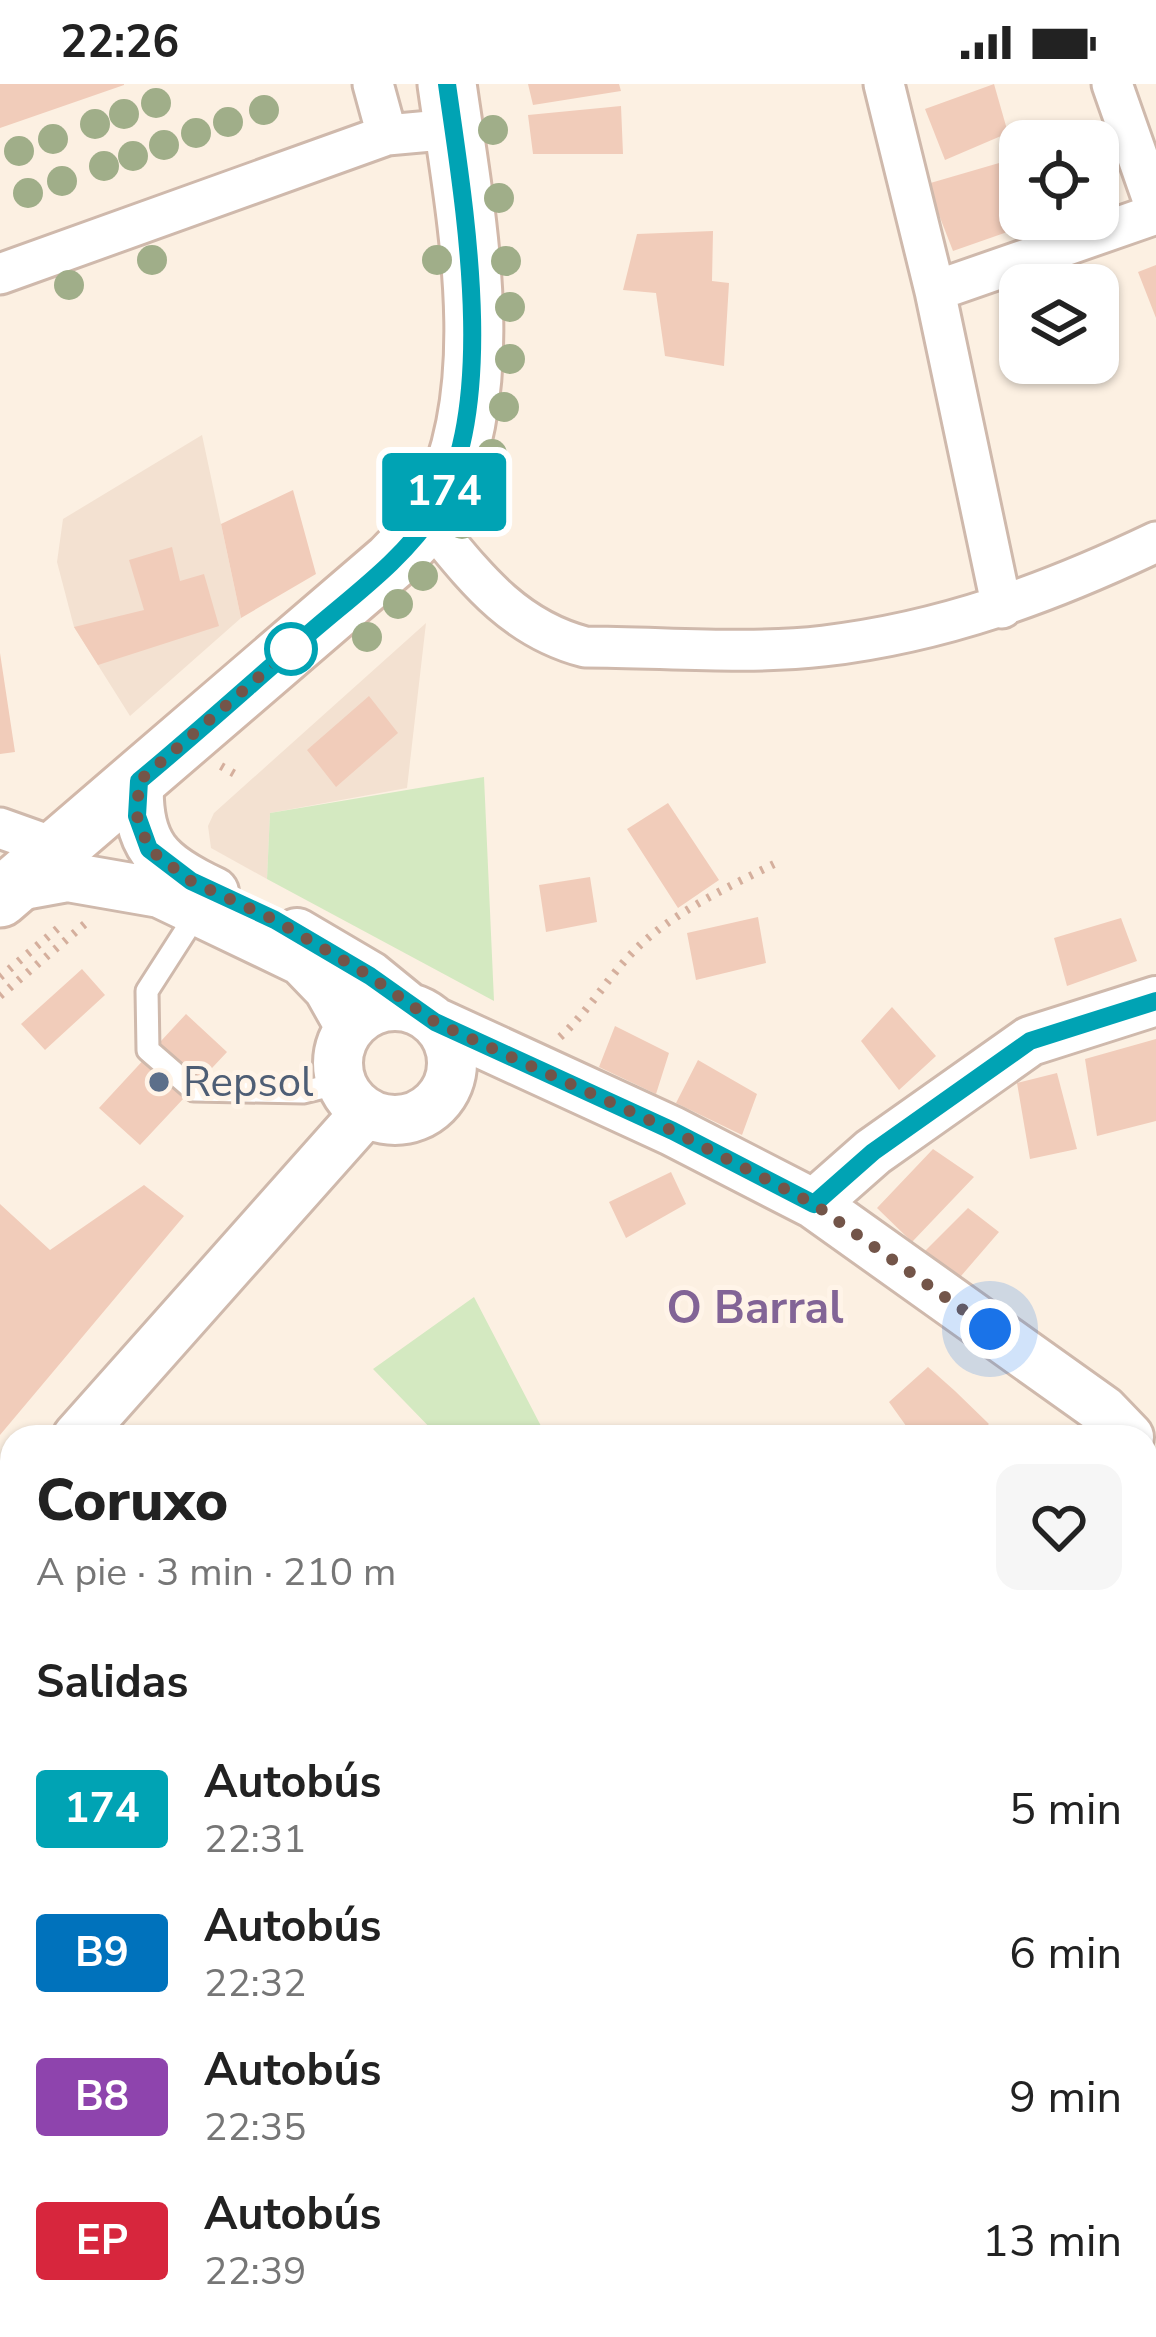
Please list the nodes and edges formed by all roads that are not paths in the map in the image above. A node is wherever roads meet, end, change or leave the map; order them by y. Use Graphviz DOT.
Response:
graph roads {
  1 [pos="373,84"];
  2 [pos="884,84"];
  3 [pos="1112,84"];
  4 [pos="450,106"];
  5 [pos="387,135"];
  6 [pos="1156,211"];
  7 [pos="0,274"];
  8 [pos="935,291"];
  9 [pos="428,520"];
  10 [pos="1156,542"];
  11 [pos="1002,608"];
  12 [pos="139,781"];
  13 [pos="0,828"];
  14 [pos="58,849"];
  15 [pos="7,892"];
  16 [pos="199,910"];
  17 [pos="1156,1001"];
  18 [pos="421,1015"];
  19 [pos="350,1027"];
  20 [pos="527,1066"];
  21 [pos="449,1082"];
  22 [pos="353,1097"];
  23 [pos="814,1204"];
  24 [pos="87,1425"];
  25 [pos="1117,1425"];
  1 -- 5 [label="street"];
  2 -- 8 [label="street"];
  3 -- 6 [label="street"];
  4 -- 5 [label="street"];
  4 -- 9 [label="main road"];
  5 -- 7 [label="street"];
  6 -- 8 [label="street"];
  8 -- 11 [label="street"];
  9 -- 11 [label="street"];
  9 -- 12 [label="main road"];
  10 -- 11 [label="street"];
  12 -- 14 [label="main road"];
  12 -- 18 [label="street"];
  13 -- 14 [label="street"];
  14 -- 15 [label="main road"];
  15 -- 16 [label="street"];
  16 -- 19 [label="street"];
  16 -- 22 [label="lane"];
  17 -- 23 [label="street"];
  18 -- 19 [label="street"];
  18 -- 20 [label="street"];
  18 -- 21 [label="street"];
  19 -- 22 [label="street"];
  20 -- 21 [label="street"];
  20 -- 23 [label="street"];
  21 -- 22 [label="street"];
  22 -- 24 [label="street"];
  23 -- 25 [label="street"];
}
